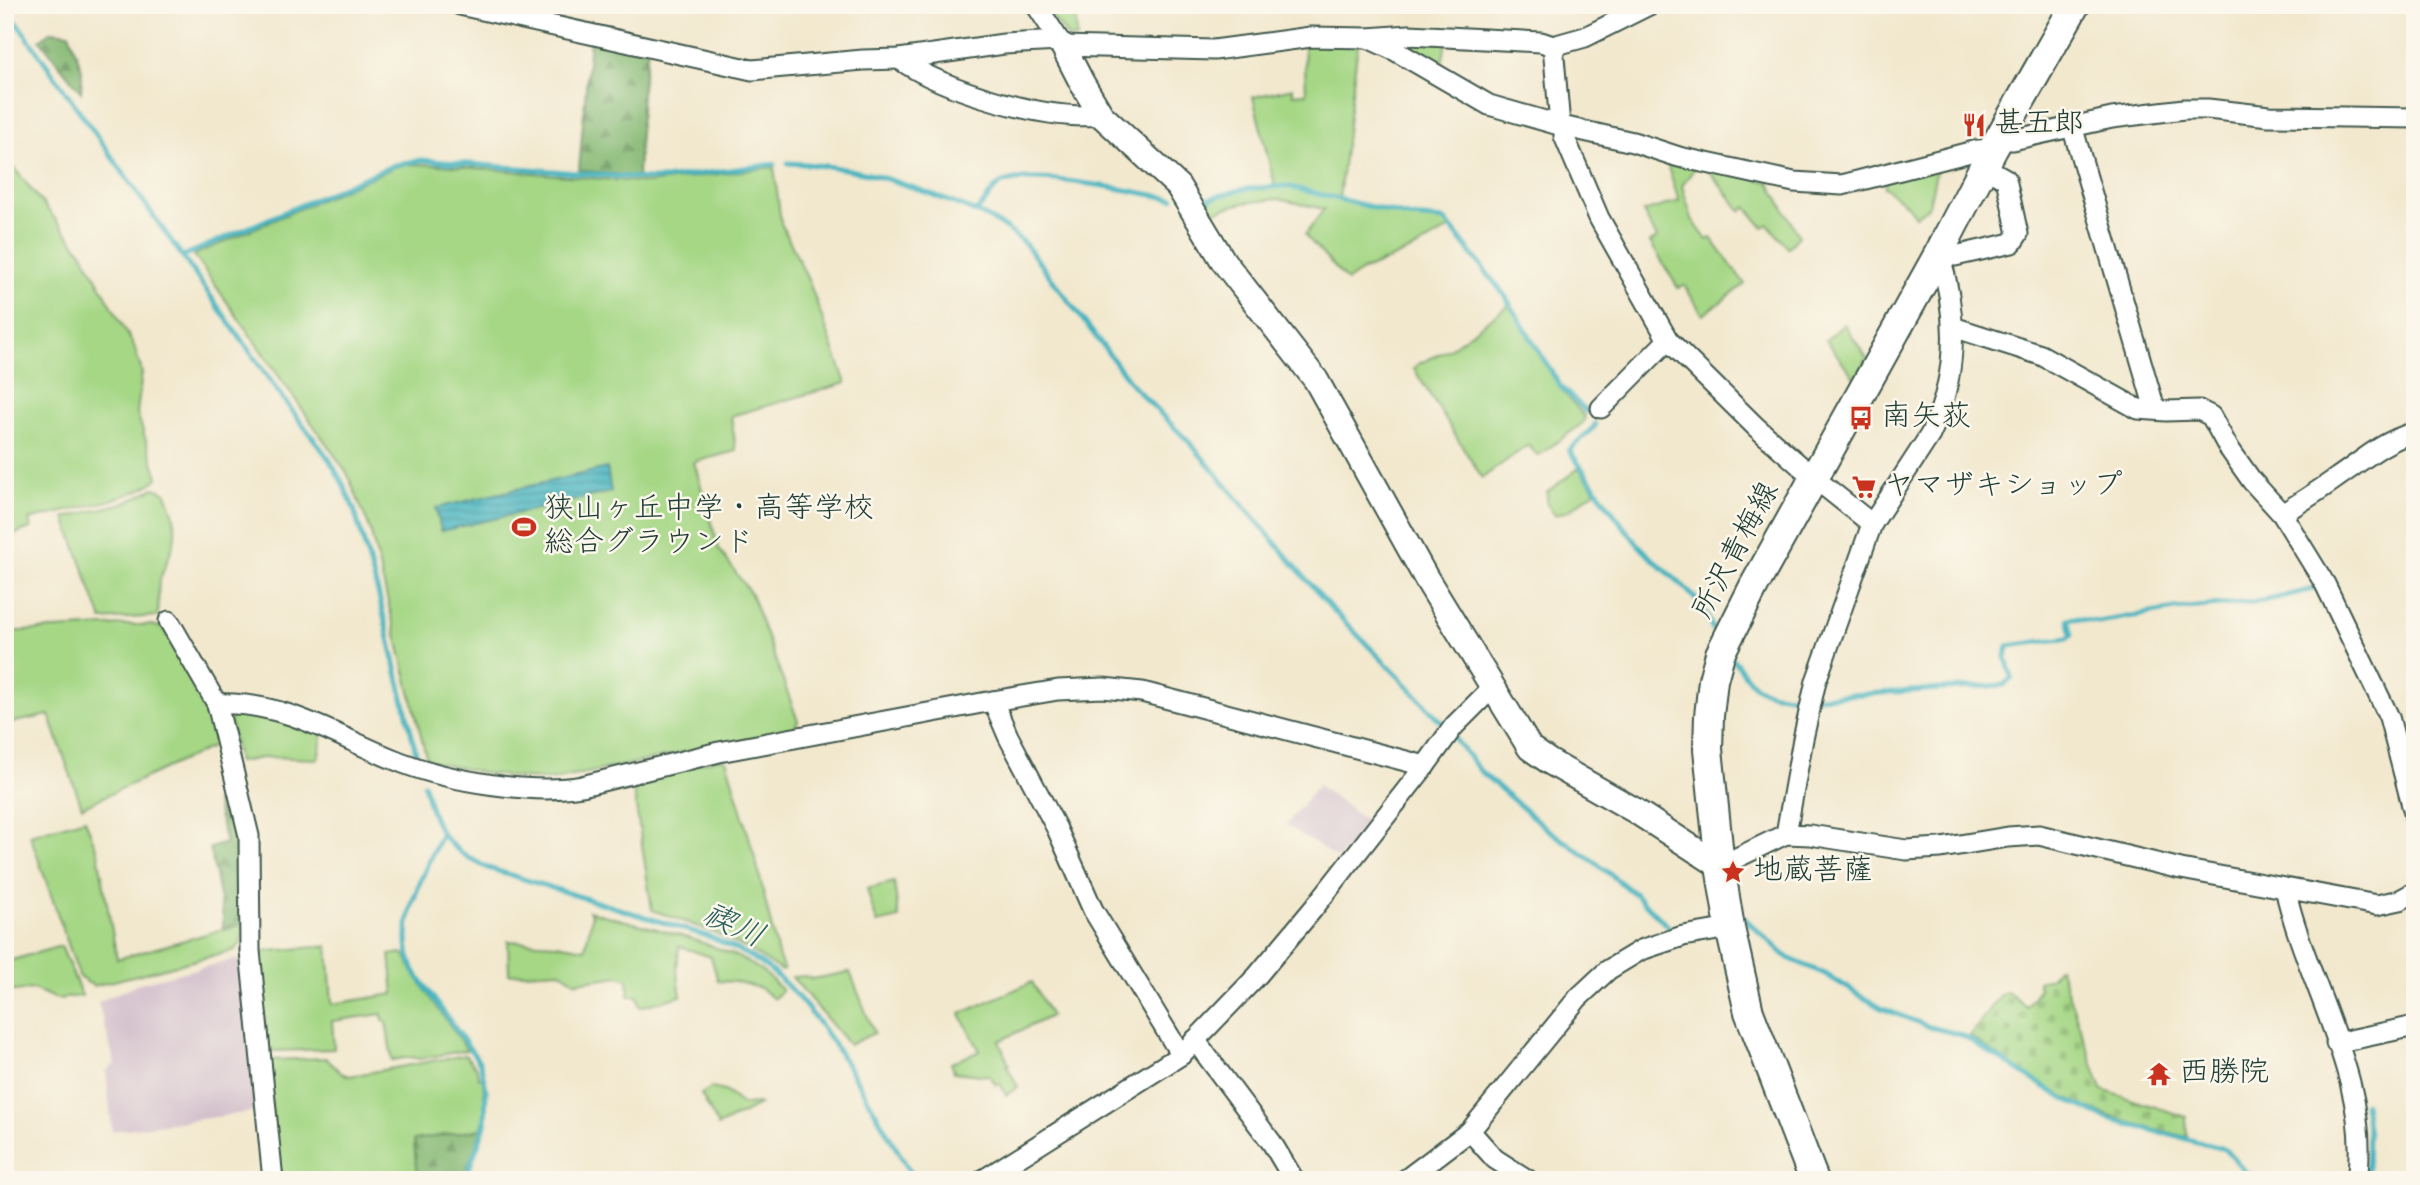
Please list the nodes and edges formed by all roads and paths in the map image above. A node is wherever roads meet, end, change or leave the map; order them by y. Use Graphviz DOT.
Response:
graph roads {
  1 [pos="460,5"];
  2 [pos="1036,5"];
  3 [pos="1649,5"];
  4 [pos="2075,5"];
  5 [pos="1367,38"];
  6 [pos="1062,43"];
  7 [pos="1553,46"];
  8 [pos="899,59"];
  9 [pos="1101,114"];
  10 [pos="2415,118"];
  11 [pos="1563,126"];
  12 [pos="2072,126"];
  13 [pos="1993,152"];
  14 [pos="1939,253"];
  15 [pos="1954,327"];
  16 [pos="1668,340"];
  17 [pos="1601,408"];
  18 [pos="2155,409"];
  19 [pos="2415,432"];
  20 [pos="1813,477"];
  21 [pos="2282,514"];
  22 [pos="1872,524"];
  23 [pos="169,621"];
  24 [pos="1493,687"];
  25 [pos="993,701"];
  26 [pos="217,704"];
  27 [pos="1425,766"];
  28 [pos="2415,817"];
  29 [pos="1786,834"];
  30 [pos="1720,866"];
  31 [pos="2285,888"];
  32 [pos="2415,892"];
  33 [pos="1729,920"];
  34 [pos="2415,1026"];
  35 [pos="1195,1040"];
  36 [pos="2336,1043"];
  37 [pos="1181,1055"];
  38 [pos="1470,1131"];
  39 [pos="273,1180"];
  40 [pos="983,1180"];
  41 [pos="1294,1180"];
  42 [pos="1405,1180"];
  43 [pos="1528,1180"];
  44 [pos="1814,1180"];
  45 [pos="2357,1180"];
  1 -- 8 [label="street"];
  2 -- 6 [label="street"];
  3 -- 7 [label="street"];
  4 -- 13 [label="main road, 所沢青梅線"];
  5 -- 6 [label="street"];
  5 -- 7 [label="street"];
  5 -- 11 [label="street"];
  6 -- 8 [label="street"];
  6 -- 9 [label="street"];
  7 -- 11 [label="street"];
  8 -- 9 [label="street"];
  9 -- 24 [label="street"];
  10 -- 12 [label="street"];
  11 -- 13 [label="street"];
  11 -- 16 [label="street"];
  12 -- 13 [label="street"];
  12 -- 18 [label="street"];
  13 -- 14 [label="main road, 所沢青梅線"];
  13 -- 14 [label="street"];
  14 -- 15 [label="street"];
  14 -- 20 [label="main road, 所沢青梅線"];
  15 -- 18 [label="street"];
  15 -- 22 [label="street"];
  16 -- 17 [label="street"];
  16 -- 20 [label="street"];
  18 -- 21 [label="street"];
  19 -- 21 [label="street"];
  20 -- 22 [label="street"];
  20 -- 30 [label="main road, 所沢青梅線"];
  21 -- 28 [label="street"];
  22 -- 29 [label="street"];
  23 -- 26 [label="street"];
  24 -- 27 [label="street"];
  24 -- 30 [label="street"];
  25 -- 26 [label="street"];
  25 -- 27 [label="street"];
  25 -- 37 [label="street"];
  26 -- 39 [label="street"];
  27 -- 35 [label="street"];
  29 -- 30 [label="street"];
  29 -- 31 [label="street"];
  30 -- 33 [label="main road, 所沢青梅線"];
  31 -- 32 [label="street"];
  31 -- 36 [label="street"];
  33 -- 38 [label="street"];
  33 -- 44 [label="main road, 所沢青梅線"];
  34 -- 36 [label="street"];
  35 -- 37 [label="street"];
  35 -- 41 [label="street"];
  36 -- 45 [label="street"];
  37 -- 40 [label="street"];
  38 -- 42 [label="street"];
  38 -- 43 [label="street"];
}
